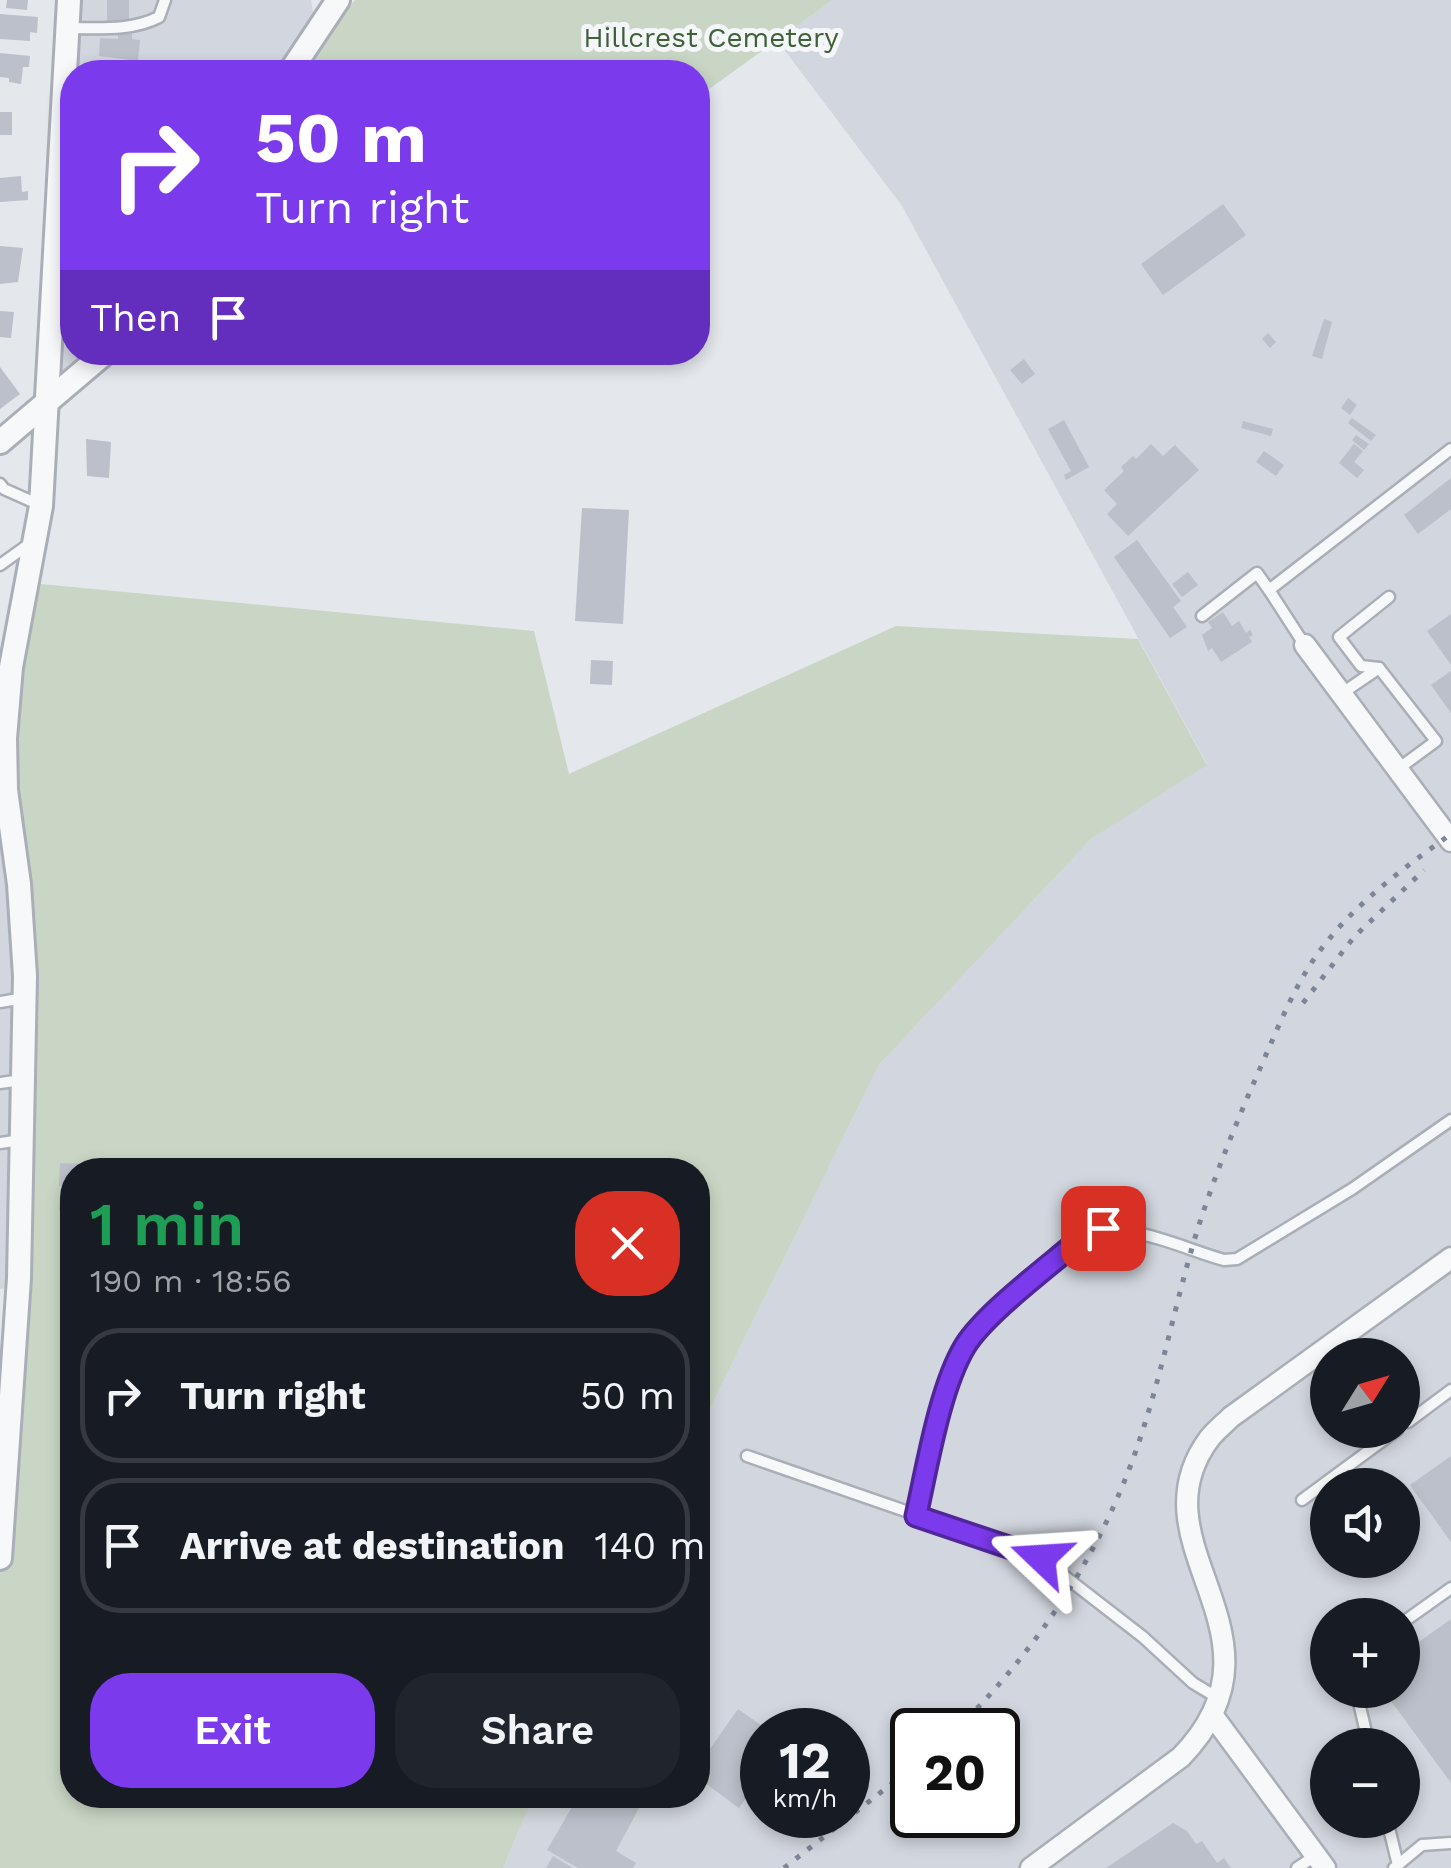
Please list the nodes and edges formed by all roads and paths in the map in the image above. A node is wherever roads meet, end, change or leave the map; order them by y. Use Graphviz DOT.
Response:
graph roads {
  1 [pos="68,0"];
  2 [pos="165,0"];
  3 [pos="338,0"];
  4 [pos="68,28"];
  5 [pos="66,60"];
  6 [pos="298,60"];
  7 [pos="60,178"];
  8 [pos="91,365"];
  9 [pos="48,402"];
  10 [pos="0,442"];
  11 [pos="1451,449"];
  12 [pos="1,489"];
  13 [pos="41,506"];
  14 [pos="34,540"];
  15 [pos="0,565"];
  16 [pos="1269,590"];
  17 [pos="1389,597"];
  18 [pos="1202,616"];
  19 [pos="1305,645"];
  20 [pos="1379,668"];
  21 [pos="1340,694"];
  22 [pos="2,734"];
  23 [pos="1436,741"];
  24 [pos="1451,745"];
  25 [pos="1397,770"];
  26 [pos="1451,841"];
  27 [pos="10,896"];
  28 [pos="24,998"];
  29 [pos="0,1002"];
  30 [pos="12,1082"];
  31 [pos="1451,1120"];
  32 [pos="11,1142"];
  33 [pos="1451,1258"];
  34 [pos="10,1280"];
  35 [pos="1346,1334"];
  36 [pos="1349,1338"];
  37 [pos="1451,1390"];
  38 [pos="1420,1411"];
  39 [pos="1370,1448"];
  40 [pos="746,1456"];
  41 [pos="1302,1500"];
  42 [pos="916,1516"];
  43 [pos="0,1558"];
  44 [pos="1451,1588"];
  45 [pos="1420,1611"];
  46 [pos="1216,1708"];
  47 [pos="1391,1838"];
  48 [pos="1451,1843"];
  49 [pos="1320,1862"];
  50 [pos="1396,1866"];
  51 [pos="1032,1868"];
  52 [pos="1297,1868"];
  1 -- 4 [label="street"];
  2 -- 4 [label="lane"];
  3 -- 6 [label="street"];
  4 -- 5 [label="street"];
  7 -- 9 [label="street"];
  8 -- 9 [label="street"];
  9 -- 10 [label="street"];
  9 -- 13 [label="street"];
  11 -- 16 [label="lane"];
  12 -- 13 [label="lane"];
  13 -- 14 [label="street"];
  14 -- 15 [label="lane"];
  14 -- 22 [label="street"];
  16 -- 18 [label="lane"];
  16 -- 19 [label="lane"];
  17 -- 20 [label="lane"];
  19 -- 21 [label="street"];
  20 -- 21 [label="lane"];
  20 -- 23 [label="lane"];
  21 -- 25 [label="street"];
  22 -- 27 [label="street"];
  23 -- 24 [label="lane"];
  23 -- 25 [label="lane"];
  25 -- 26 [label="street"];
  27 -- 28 [label="street"];
  28 -- 29 [label="lane"];
  28 -- 30 [label="street"];
  30 -- 32 [label="street"];
  31 -- 42 [label="lane"];
  32 -- 34 [label="street"];
  33 -- 35 [label="street"];
  34 -- 43 [label="street"];
  35 -- 36 [label="lane"];
  35 -- 46 [label="street"];
  37 -- 38 [label="lane"];
  39 -- 41 [label="lane"];
  40 -- 42 [label="lane"];
  42 -- 46 [label="lane"];
  44 -- 45 [label="lane"];
  46 -- 49 [label="street"];
  46 -- 51 [label="street"];
  47 -- 50 [label="lane"];
  48 -- 50 [label="lane"];
  49 -- 52 [label="lane"];
}
